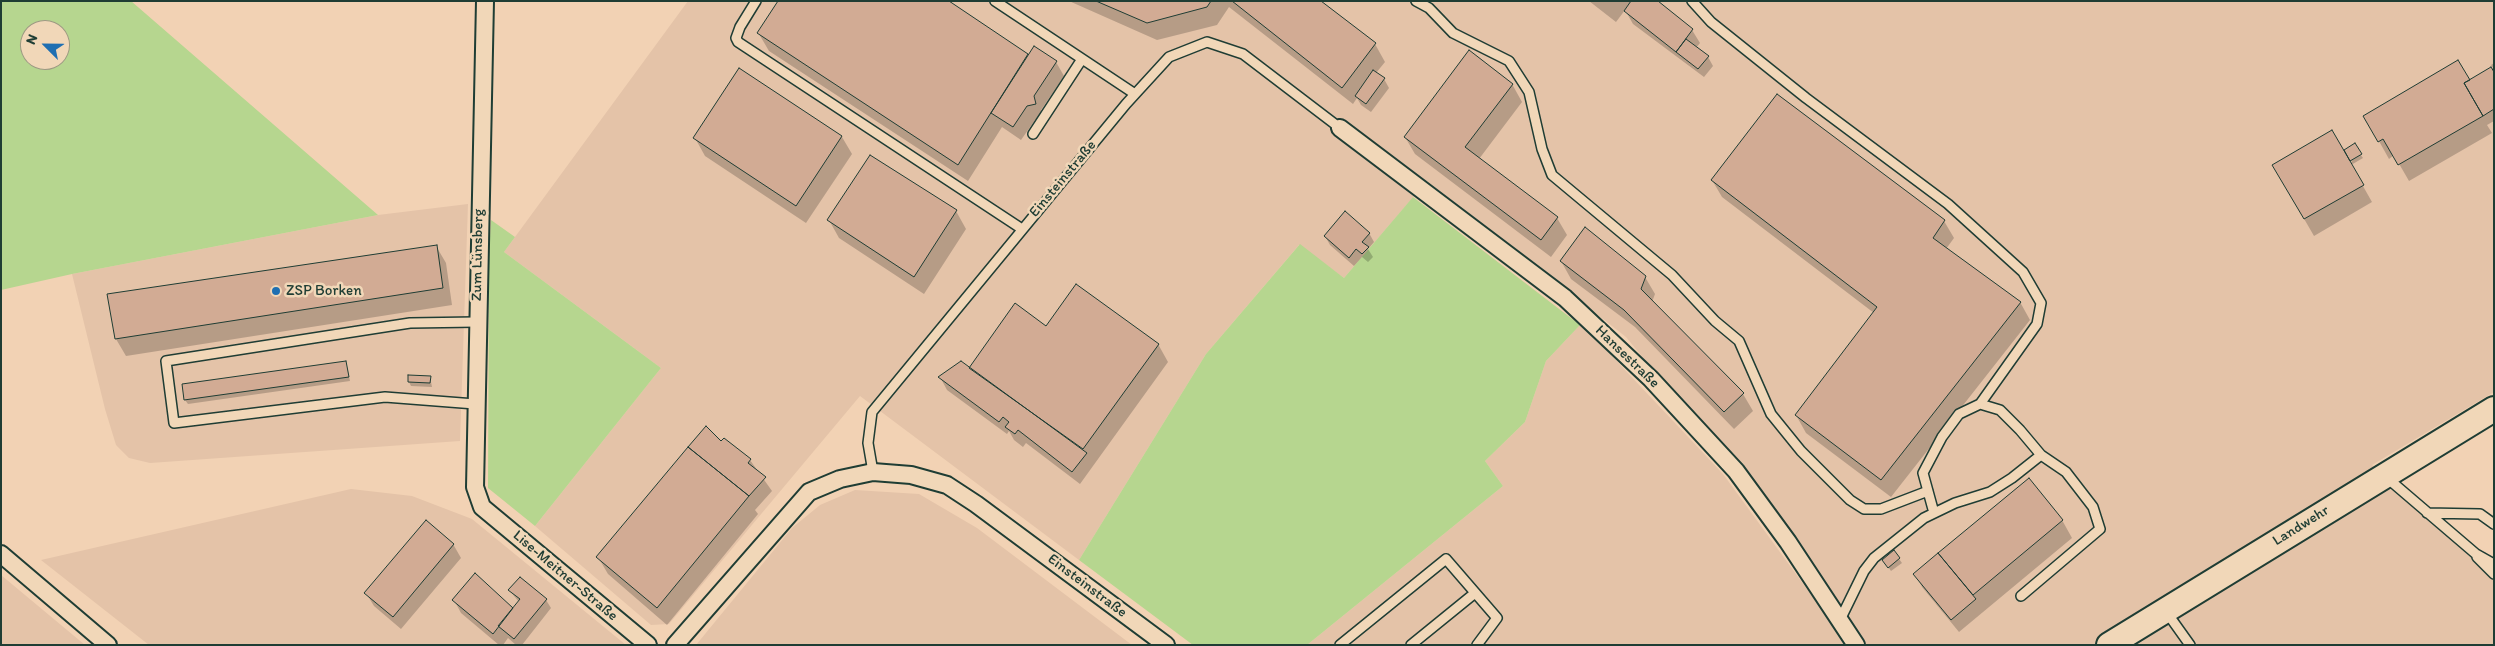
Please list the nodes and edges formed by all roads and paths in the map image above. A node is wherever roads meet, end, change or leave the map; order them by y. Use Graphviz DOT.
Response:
graph roads {
  1 [pos="484,1"];
  2 [pos="756,1"];
  3 [pos="995,1"];
  4 [pos="1416,1"];
  5 [pos="1692,1"];
  6 [pos="1082,59"];
  7 [pos="1135,94"];
  8 [pos="1340,128"];
  9 [pos="1033,134"];
  10 [pos="1022,228"];
  11 [pos="476,322"];
  12 [pos="475,404"];
  13 [pos="1980,404"];
  14 [pos="2494,409"];
  15 [pos="2040,455"];
  16 [pos="872,472"];
  17 [pos="2384,475"];
  18 [pos="1928,491"];
  19 [pos="482,507"];
  20 [pos="1934,513"];
  21 [pos="2427,513"];
  22 [pos="2494,524"];
  23 [pos="1,554"];
  24 [pos="2476,554"];
  25 [pos="2494,564"];
  26 [pos="2494,574"];
  27 [pos="1475,593"];
  28 [pos="2021,596"];
  29 [pos="2165,610"];
  30 [pos="1840,620"];
  31 [pos="108,645"];
  32 [pos="648,645"];
  33 [pos="675,645"];
  34 [pos="1166,645"];
  35 [pos="1340,645"];
  36 [pos="1411,645"];
  37 [pos="1477,645"];
  38 [pos="1856,645"];
  39 [pos="2109,645"];
  40 [pos="2190,645"];
  1 -- 11 [label="street, Zum Lünsberg"];
  2 -- 10 [label="lane"];
  3 -- 6 [label="lane"];
  4 -- 18 [label="lane"];
  5 -- 13 [label="lane"];
  6 -- 7 [label="lane"];
  6 -- 9 [label="lane"];
  7 -- 8 [label="lane, Einsteinstraße"];
  7 -- 10 [label="lane, Einsteinstraße"];
  8 -- 30 [label="street, Hansestraße"];
  10 -- 16 [label="lane, Einsteinstraße"];
  11 -- 12 [label="street, Zum Lünsberg"];
  11 -- 12 [label="lane"];
  12 -- 19 [label="street, Zum Lünsberg"];
  13 -- 15 [label="lane"];
  13 -- 18 [label="lane"];
  14 -- 17 [label="main road, Landwehr"];
  15 -- 20 [label="lane"];
  15 -- 28 [label="lane"];
  16 -- 33 [label="street, Einsteinstraße"];
  16 -- 34 [label="street, Einsteinstraße"];
  17 -- 21 [label="lane"];
  17 -- 29 [label="main road, Landwehr"];
  18 -- 20 [label="lane"];
  19 -- 32 [label="street, Lise-Meitner-Straße"];
  20 -- 30 [label="lane"];
  21 -- 22 [label="lane"];
  21 -- 24 [label="lane"];
  23 -- 31 [label="street"];
  24 -- 25 [label="lane"];
  24 -- 26 [label="lane"];
  27 -- 35 [label="lane"];
  27 -- 36 [label="lane"];
  27 -- 37 [label="lane"];
  29 -- 39 [label="main road, Landwehr"];
  29 -- 40 [label="lane"];
  30 -- 38 [label="street, Hansestraße"];
}
